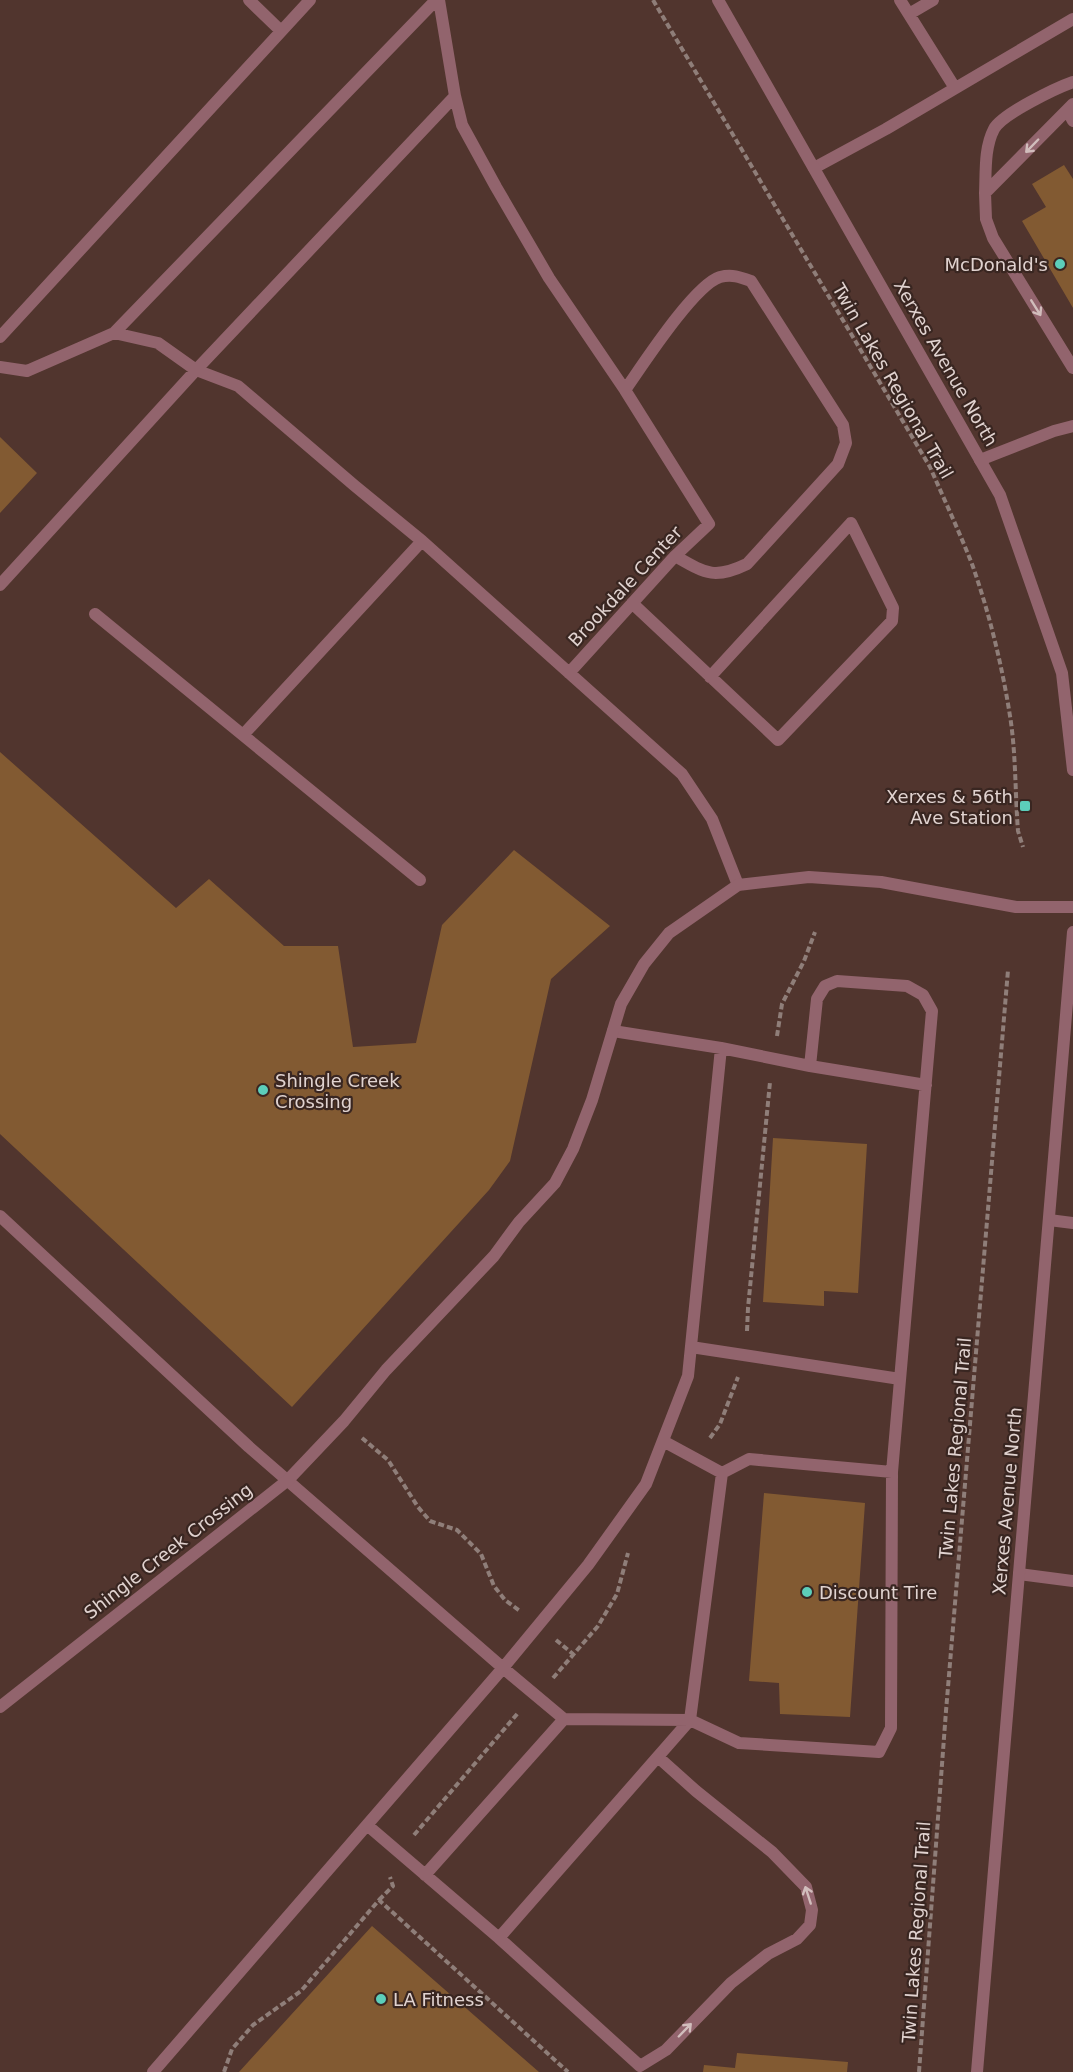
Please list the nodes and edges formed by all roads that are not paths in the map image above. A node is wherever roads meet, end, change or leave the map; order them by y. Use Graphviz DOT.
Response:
graph roads {
  1 [pos="249,0"];
  2 [pos="310,0"];
  3 [pos="438,0"];
  4 [pos="718,0"];
  5 [pos="900,0"];
  6 [pos="933,0"];
  7 [pos="909,14"];
  8 [pos="1073,19"];
  9 [pos="281,31"];
  10 [pos="1073,82"];
  11 [pos="955,88"];
  12 [pos="455,96"];
  13 [pos="1071,112"];
  14 [pos="814,168"];
  15 [pos="986,193"];
  16 [pos="114,333"];
  17 [pos="0,337"];
  18 [pos="0,367"];
  19 [pos="1073,368"];
  20 [pos="196,370"];
  21 [pos="625,390"];
  22 [pos="1073,426"];
  23 [pos="980,460"];
  24 [pos="422,541"];
  25 [pos="675,556"];
  26 [pos="0,585"];
  27 [pos="632,603"];
  28 [pos="95,614"];
  29 [pos="1067,672"];
  30 [pos="569,673"];
  31 [pos="710,677"];
  32 [pos="243,735"];
  33 [pos="1073,771"];
  34 [pos="420,880"];
  35 [pos="738,885"];
  36 [pos="1073,907"];
  37 [pos="1073,933"];
  38 [pos="613,1031"];
  39 [pos="721,1048"];
  40 [pos="810,1066"];
  41 [pos="926,1085"];
  42 [pos="0,1216"];
  43 [pos="1049,1220"];
  44 [pos="1073,1223"];
  45 [pos="691,1347"];
  46 [pos="900,1379"];
  47 [pos="663,1441"];
  48 [pos="892,1472"];
  49 [pos="722,1473"];
  50 [pos="288,1479"];
  51 [pos="1019,1574"];
  52 [pos="1073,1581"];
  53 [pos="503,1668"];
  54 [pos="0,1707"];
  55 [pos="564,1719"];
  56 [pos="690,1720"];
  57 [pos="658,1757"];
  58 [pos="367,1825"];
  59 [pos="425,1875"];
  60 [pos="499,1938"];
  61 [pos="153,2072"];
  62 [pos="977,2072"];
  1 -- 9 [label="street"];
  2 -- 9 [label="street"];
  3 -- 12 [label="street"];
  3 -- 16 [label="street"];
  4 -- 14 [label="street, Xerxes Avenue North"];
  5 -- 7 [label="street"];
  6 -- 7 [label="street"];
  7 -- 11 [label="street"];
  8 -- 11 [label="street"];
  9 -- 17 [label="street"];
  10 -- 15 [label="street"];
  11 -- 14 [label="street"];
  12 -- 20 [label="street"];
  12 -- 21 [label="street"];
  13 -- 15 [label="street, one-way"];
  14 -- 23 [label="street, Xerxes Avenue North"];
  15 -- 19 [label="street, one-way"];
  16 -- 18 [label="street"];
  16 -- 20 [label="street"];
  20 -- 24 [label="street"];
  20 -- 26 [label="street"];
  21 -- 25 [label="street, Brookdale Center"];
  21 -- 25 [label="street"];
  22 -- 23 [label="street"];
  23 -- 29 [label="street, Xerxes Avenue North"];
  24 -- 30 [label="street"];
  24 -- 32 [label="street"];
  25 -- 27 [label="street, Brookdale Center"];
  27 -- 30 [label="street, Brookdale Center"];
  27 -- 31 [label="street"];
  28 -- 32 [label="street"];
  29 -- 33 [label="street, Xerxes Avenue North"];
  30 -- 35 [label="street"];
  31 -- 31 [label="street"];
  32 -- 34 [label="street"];
  35 -- 36 [label="street, Shingle Creek Crossing"];
  35 -- 38 [label="street, Shingle Creek Crossing"];
  37 -- 43 [label="street, Xerxes Avenue North"];
  38 -- 39 [label="street"];
  38 -- 50 [label="street, Shingle Creek Crossing"];
  39 -- 40 [label="street"];
  39 -- 45 [label="street"];
  40 -- 41 [label="street"];
  40 -- 41 [label="street"];
  41 -- 46 [label="street"];
  42 -- 50 [label="street"];
  43 -- 44 [label="street"];
  43 -- 51 [label="street, Xerxes Avenue North"];
  45 -- 46 [label="street"];
  45 -- 47 [label="street"];
  46 -- 48 [label="street"];
  47 -- 49 [label="street"];
  47 -- 53 [label="street"];
  48 -- 49 [label="street"];
  48 -- 56 [label="street"];
  49 -- 56 [label="street"];
  50 -- 53 [label="street"];
  50 -- 54 [label="street, Shingle Creek Crossing"];
  51 -- 52 [label="street"];
  51 -- 62 [label="street, Xerxes Avenue North"];
  53 -- 55 [label="street"];
  53 -- 58 [label="street"];
  55 -- 56 [label="street"];
  55 -- 59 [label="street"];
  56 -- 57 [label="street"];
  57 -- 60 [label="street"];
  60 -- 57 [label="street, one-way"];
  58 -- 59 [label="street"];
  58 -- 61 [label="street"];
  59 -- 60 [label="street"];
}
